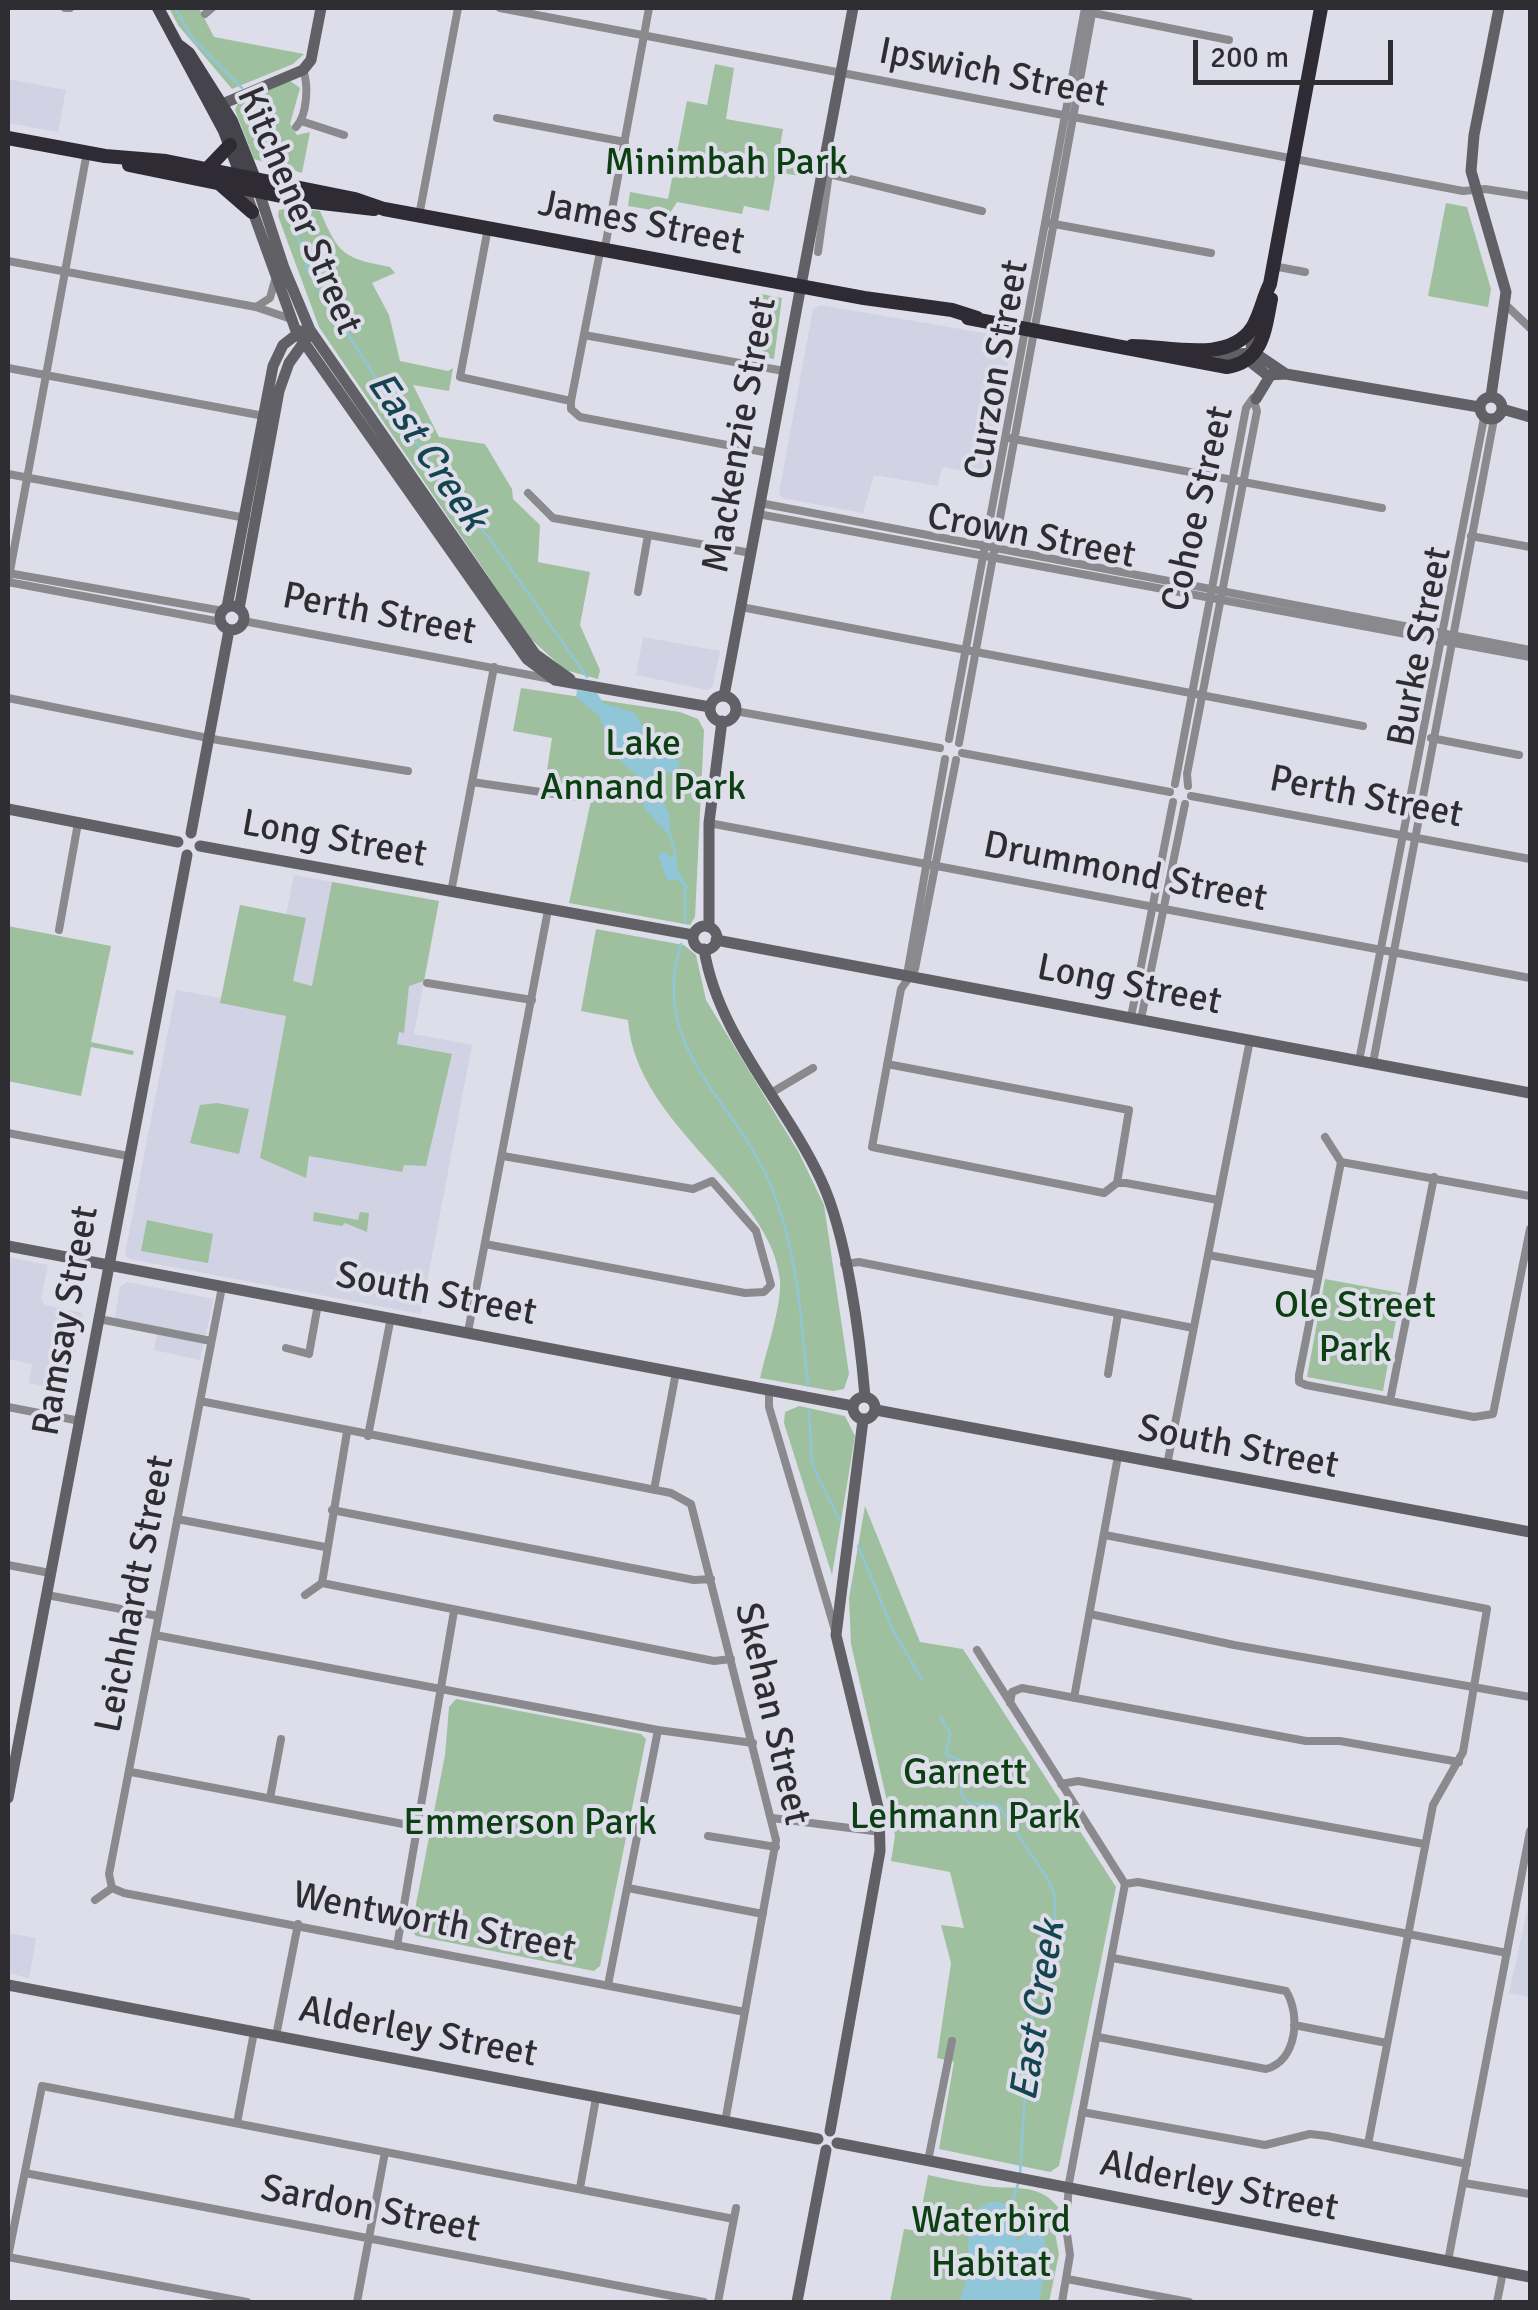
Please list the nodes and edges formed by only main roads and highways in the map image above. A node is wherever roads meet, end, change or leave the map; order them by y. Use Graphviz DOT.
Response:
graph roads {
  1 [pos="158,8"];
  2 [pos="1322,11"];
  3 [pos="217,106"];
  4 [pos="8,138"];
  5 [pos="230,144"];
  6 [pos="105,156"];
  7 [pos="207,169"];
  8 [pos="220,184"];
  9 [pos="250,184"];
  10 [pos="252,212"];
  11 [pos="1270,284"];
  12 [pos="1132,346"];
  1 -- 3 [label="main road, Kitchener Street"];
  2 -- 11 [label="highway"];
  3 -- 5 [label="main road, Kitchener Street"];
  3 -- 9 [label="main road, Kitchener Street"];
  4 -- 6 [label="highway, James Street"];
  5 -- 7 [label="highway"];
  5 -- 9 [label="main road, Kitchener Street"];
  6 -- 7 [label="highway, James Street"];
  6 -- 8 [label="highway, James Street"];
  7 -- 9 [label="highway, James Street"];
  8 -- 9 [label="highway, James Street"];
  8 -- 10 [label="highway"];
  9 -- 12 [label="highway, James Street"];
  11 -- 12 [label="highway, James Street"];
  11 -- 12 [label="highway, James Street"];
}
